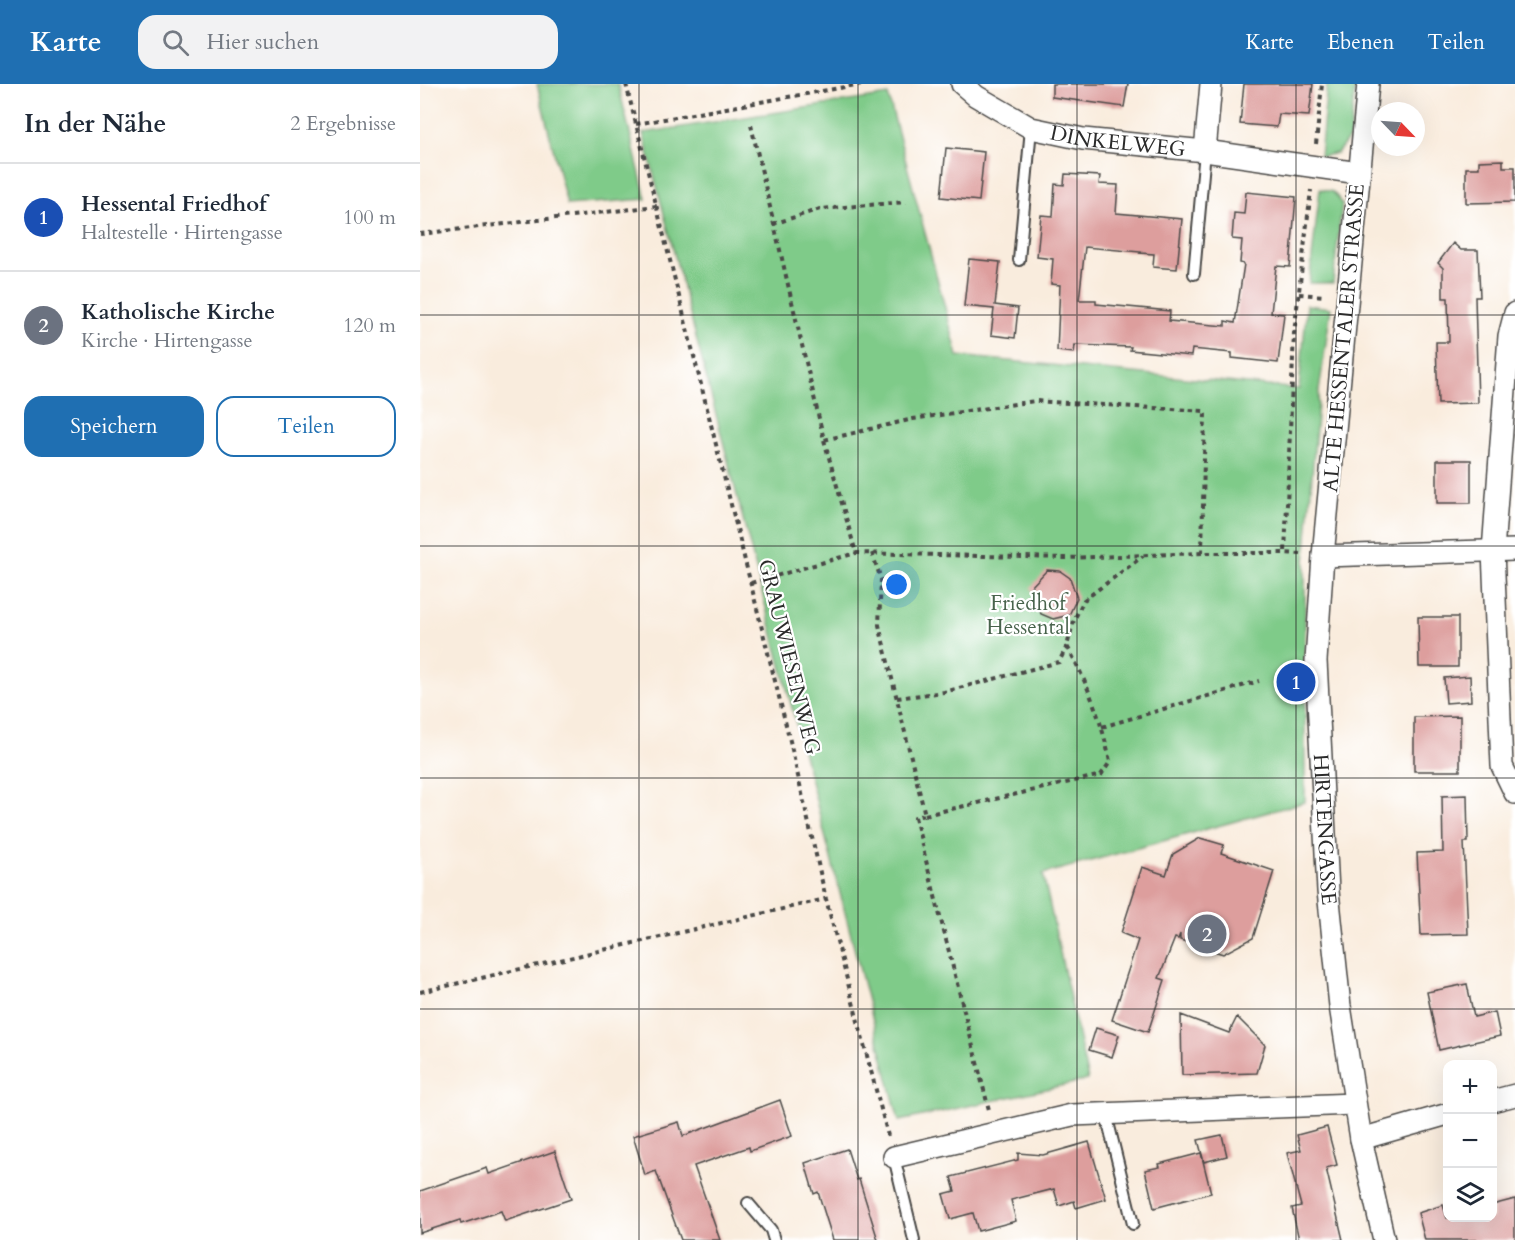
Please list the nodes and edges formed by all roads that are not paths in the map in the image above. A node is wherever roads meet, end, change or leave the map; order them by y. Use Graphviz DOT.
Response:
graph roads {
  1 [pos="962,84"];
  2 [pos="1211,84"];
  3 [pos="1368,84"];
  4 [pos="1031,128"];
  5 [pos="1205,151"];
  6 [pos="1359,173"];
  7 [pos="1019,260"];
  8 [pos="1194,274"];
  9 [pos="1515,313"];
  10 [pos="1515,550"];
  11 [pos="1493,551"];
  12 [pos="1323,556"];
  13 [pos="1515,793"];
  14 [pos="1515,1095"];
  15 [pos="1497,1100"];
  16 [pos="1354,1104"];
  17 [pos="1106,1114"];
  18 [pos="1443,1115"];
  19 [pos="1361,1139"];
  20 [pos="894,1157"];
  21 [pos="748,1203"];
  22 [pos="1133,1224"];
  23 [pos="774,1240"];
  24 [pos="914,1240"];
  25 [pos="1384,1240"];
  1 -- 4 [label="street, DINKELWEG"];
  2 -- 5 [label="street"];
  3 -- 6 [label="street, ALTE HESSENTALER STRASSE"];
  4 -- 5 [label="street, DINKELWEG"];
  4 -- 7 [label="lane, DINKELWEG"];
  5 -- 6 [label="street, DINKELWEG"];
  5 -- 8 [label="lane, DINKELWEG"];
  6 -- 12 [label="street, ALTE HESSENTALER STRASSE"];
  9 -- 11 [label="street"];
  10 -- 11 [label="street"];
  11 -- 12 [label="street"];
  11 -- 13 [label="street"];
  12 -- 16 [label="street, HIRTENGASSE"];
  14 -- 15 [label="street"];
  16 -- 17 [label="street"];
  16 -- 19 [label="street, HIRTENGASSE"];
  17 -- 20 [label="street"];
  17 -- 22 [label="lane"];
  18 -- 19 [label="street"];
  19 -- 25 [label="street, HIRTENGASSE"];
  20 -- 24 [label="lane"];
  21 -- 23 [label="lane"];
}
